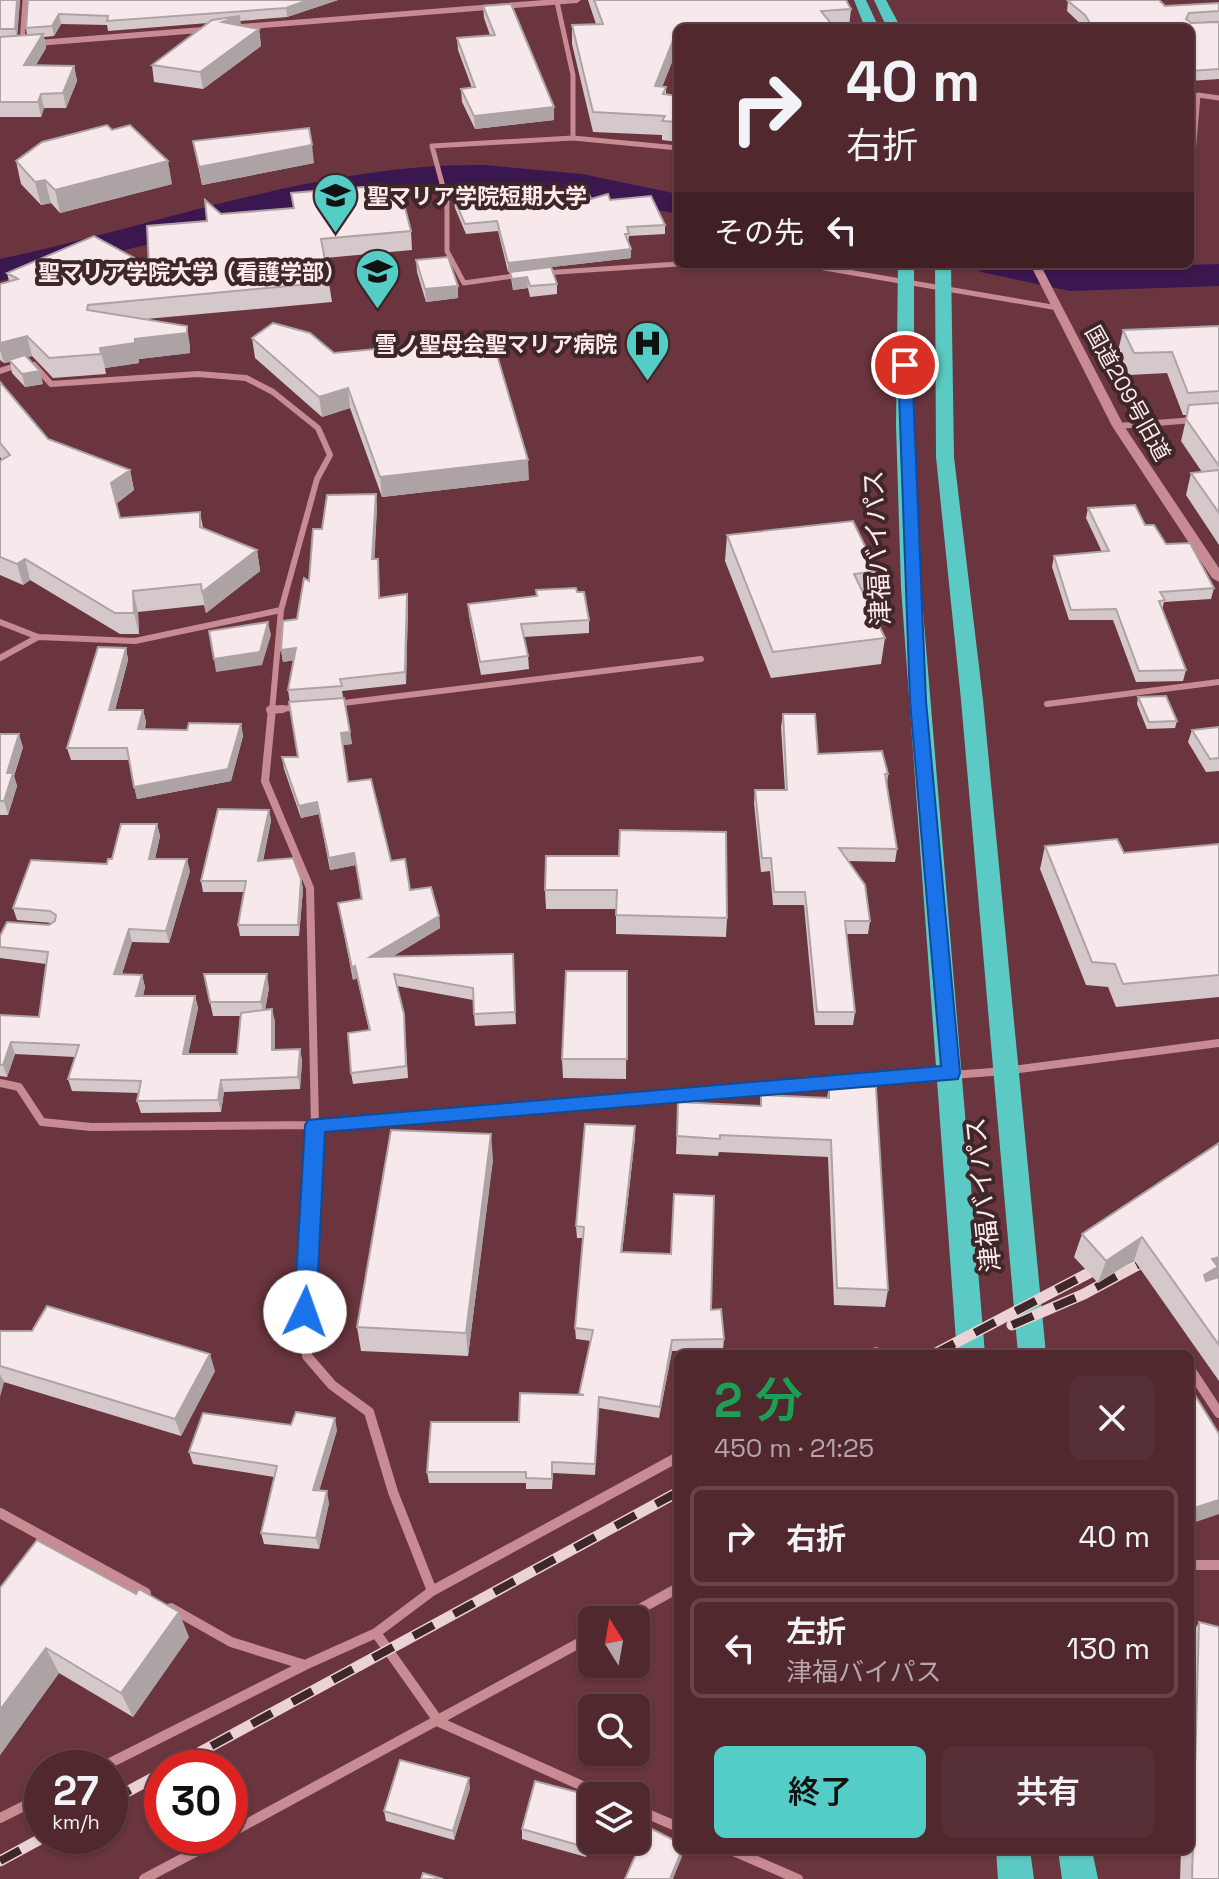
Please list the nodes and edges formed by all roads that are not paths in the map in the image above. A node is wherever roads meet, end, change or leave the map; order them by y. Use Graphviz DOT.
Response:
graph roads {
  1 [pos="25,0"];
  2 [pos="577,0"];
  3 [pos="860,0"];
  4 [pos="880,0"];
  5 [pos="557,2"];
  6 [pos="870,24"];
  7 [pos="892,24"];
  8 [pos="22,45"];
  9 [pos="0,46"];
  10 [pos="1219,98"];
  11 [pos="573,138"];
  12 [pos="1194,142"];
  13 [pos="674,148"];
  14 [pos="674,264"];
  15 [pos="854,268"];
  16 [pos="943,268"];
  17 [pos="1037,268"];
  18 [pos="906,272"];
  19 [pos="541,273"];
  20 [pos="525,275"];
  21 [pos="941,289"];
  22 [pos="1058,308"];
  23 [pos="0,371"];
  24 [pos="1205,419"];
  25 [pos="1118,426"];
  26 [pos="1219,578"];
  27 [pos="281,610"];
  28 [pos="0,622"];
  29 [pos="38,637"];
  30 [pos="0,658"];
  31 [pos="701,659"];
  32 [pos="1219,682"];
  33 [pos="1047,704"];
  34 [pos="333,705"];
  35 [pos="317,706"];
  36 [pos="270,710"];
  37 [pos="1219,1043"];
  38 [pos="1004,1071"];
  39 [pos="951,1073"];
  40 [pos="0,1083"];
  41 [pos="315,1125"];
  42 [pos="971,1350"];
  43 [pos="1032,1350"];
  44 [pos="1194,1375"];
  45 [pos="1219,1413"];
  46 [pos="674,1459"];
  47 [pos="0,1513"];
  48 [pos="1194,1565"];
  49 [pos="1219,1565"];
  50 [pos="674,1590"];
  51 [pos="432,1591"];
  52 [pos="152,1597"];
  53 [pos="165,1604"];
  54 [pos="645,1606"];
  55 [pos="376,1633"];
  56 [pos="578,1644"];
  57 [pos="305,1665"];
  58 [pos="439,1722"];
  59 [pos="128,1754"];
  60 [pos="578,1784"];
  61 [pos="24,1806"];
  62 [pos="650,1815"];
  63 [pos="0,1818"];
  64 [pos="248,1823"];
  65 [pos="674,1825"];
  66 [pos="191,1854"];
  67 [pos="740,1854"];
  68 [pos="1013,1854"];
  69 [pos="1076,1854"];
  70 [pos="144,1879"];
  71 [pos="798,1879"];
  72 [pos="1016,1879"];
  73 [pos="1080,1879"];
  1 -- 8 [label="street"];
  2 -- 5 [label="street"];
  3 -- 6 [label="highway"];
  4 -- 7 [label="highway"];
  5 -- 8 [label="street"];
  5 -- 11 [label="street"];
  8 -- 9 [label="street"];
  10 -- 12 [label="street"];
  11 -- 13 [label="street"];
  11 -- 20 [label="street"];
  14 -- 19 [label="street"];
  15 -- 18 [label="street"];
  16 -- 21 [label="highway, 津福バイパス"];
  17 -- 22 [label="street, 国道209号旧道"];
  18 -- 21 [label="street"];
  18 -- 39 [label="highway, 津福バイパス"];
  21 -- 22 [label="street"];
  21 -- 38 [label="highway, 津福バイパス"];
  22 -- 25 [label="street, 国道209号旧道"];
  23 -- 27 [label="street"];
  24 -- 25 [label="street"];
  25 -- 26 [label="street, 国道209号旧道"];
  27 -- 29 [label="street"];
  27 -- 36 [label="street"];
  28 -- 29 [label="street"];
  29 -- 30 [label="street"];
  31 -- 34 [label="street"];
  32 -- 33 [label="street"];
  35 -- 36 [label="street"];
  36 -- 41 [label="street"];
  37 -- 38 [label="street"];
  38 -- 39 [label="street"];
  38 -- 43 [label="highway, 津福バイパス"];
  39 -- 41 [label="street"];
  39 -- 42 [label="highway, 津福バイパス"];
  40 -- 41 [label="street"];
  41 -- 51 [label="street"];
  44 -- 45 [label="street"];
  46 -- 51 [label="street"];
  47 -- 52 [label="street"];
  48 -- 49 [label="street"];
  50 -- 54 [label="street"];
  51 -- 55 [label="street"];
  53 -- 57 [label="street"];
  55 -- 57 [label="street"];
  55 -- 58 [label="street"];
  56 -- 58 [label="street"];
  57 -- 59 [label="street"];
  58 -- 60 [label="street"];
  58 -- 64 [label="street"];
  61 -- 63 [label="street"];
  62 -- 65 [label="street"];
  66 -- 70 [label="street"];
  67 -- 71 [label="street"];
  68 -- 72 [label="highway"];
  69 -- 73 [label="highway"];
}
